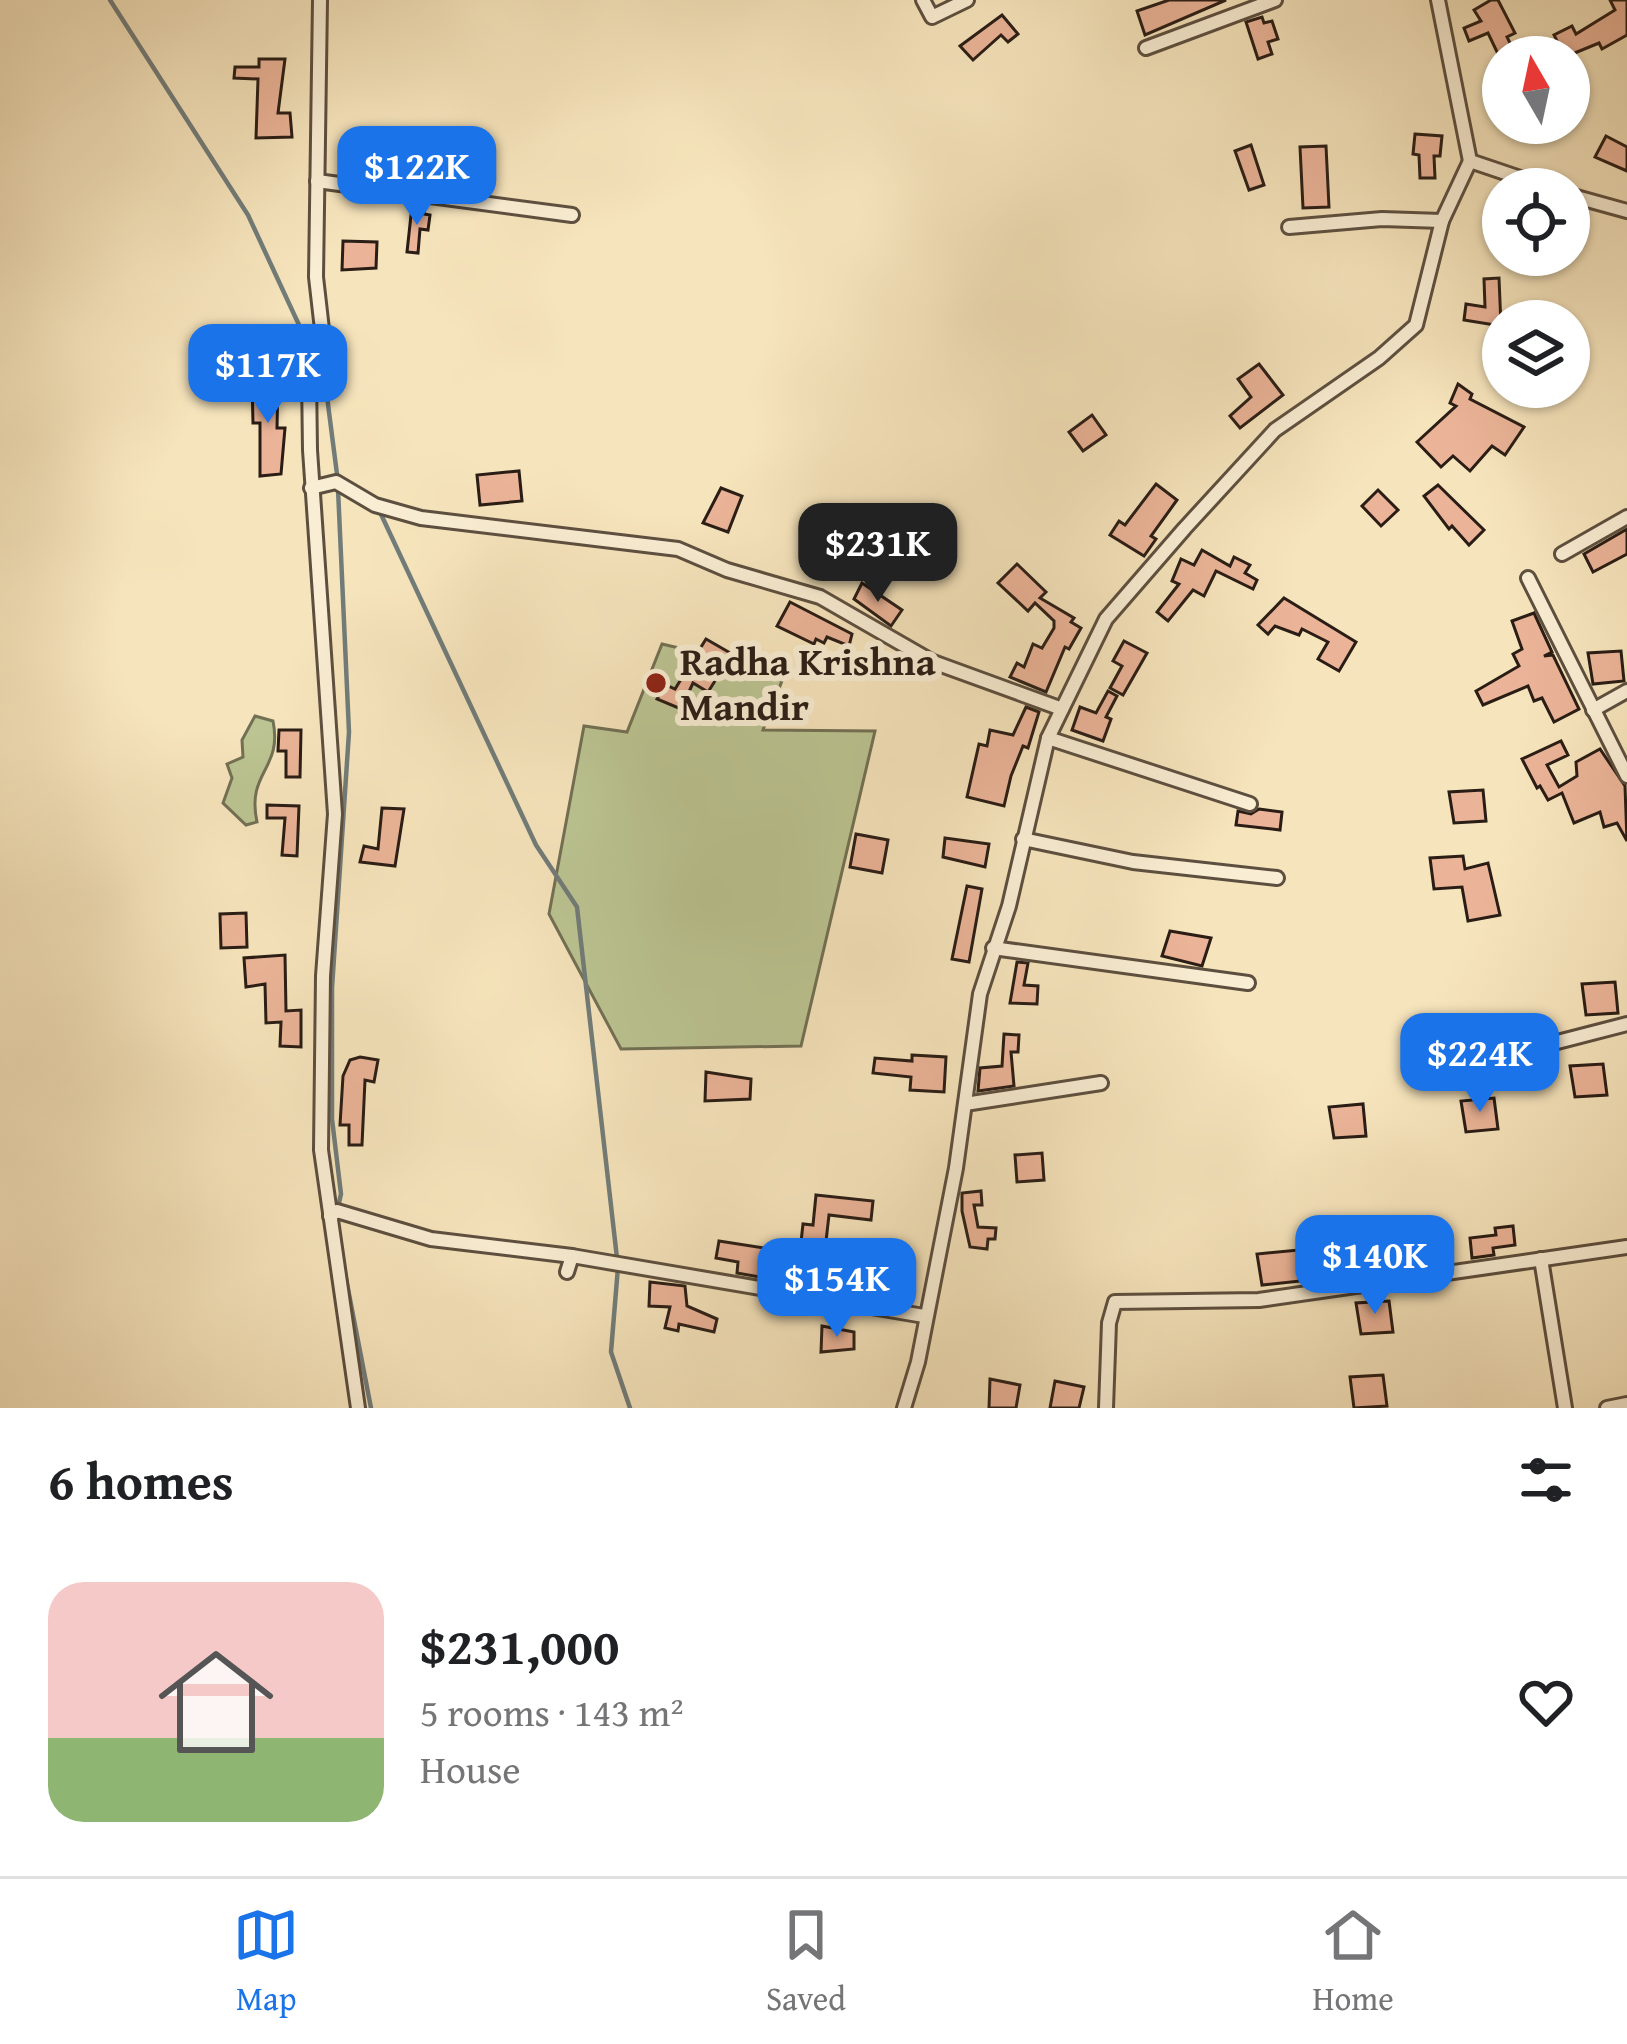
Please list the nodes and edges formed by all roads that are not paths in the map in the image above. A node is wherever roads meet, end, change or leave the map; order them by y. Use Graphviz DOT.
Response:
graph roads {
  1 [pos="320,0"];
  2 [pos="922,0"];
  3 [pos="967,0"];
  4 [pos="1275,0"];
  5 [pos="1438,0"];
  6 [pos="1146,48"];
  7 [pos="1470,160"];
  8 [pos="1493,168"];
  9 [pos="317,182"];
  10 [pos="1590,201"];
  11 [pos="1627,212"];
  12 [pos="572,215"];
  13 [pos="1442,221"];
  14 [pos="1289,226"];
  15 [pos="311,488"];
  16 [pos="1627,517"];
  17 [pos="1562,554"];
  18 [pos="1528,578"];
  19 [pos="1627,691"];
  20 [pos="1062,709"];
  21 [pos="1593,710"];
  22 [pos="1048,738"];
  23 [pos="1627,776"];
  24 [pos="1250,804"];
  25 [pos="1023,839"];
  26 [pos="1277,878"];
  27 [pos="993,948"];
  28 [pos="1248,983"];
  29 [pos="1627,1024"];
  30 [pos="1488,1075"];
  31 [pos="1101,1083"];
  32 [pos="964,1104"];
  33 [pos="330,1216"];
  34 [pos="1627,1247"];
  35 [pos="572,1256"];
  36 [pos="1541,1259"];
  37 [pos="567,1272"];
  38 [pos="924,1316"];
  39 [pos="1627,1404"];
  40 [pos="358,1408"];
  41 [pos="904,1408"];
  42 [pos="1106,1408"];
  43 [pos="1564,1408"];
  44 [pos="1607,1408"];
  1 -- 9 [label="street"];
  2 -- 3 [label="street"];
  4 -- 6 [label="street"];
  5 -- 7 [label="street"];
  7 -- 8 [label="street"];
  7 -- 13 [label="street"];
  9 -- 12 [label="street"];
  9 -- 15 [label="street"];
  10 -- 11 [label="street"];
  13 -- 14 [label="street"];
  13 -- 20 [label="street"];
  15 -- 20 [label="street"];
  15 -- 33 [label="street"];
  16 -- 17 [label="street"];
  18 -- 21 [label="street"];
  19 -- 21 [label="street"];
  20 -- 22 [label="street"];
  21 -- 23 [label="street"];
  22 -- 24 [label="street"];
  22 -- 25 [label="street"];
  25 -- 26 [label="street"];
  25 -- 27 [label="street"];
  27 -- 28 [label="street"];
  27 -- 32 [label="street"];
  29 -- 30 [label="street"];
  31 -- 32 [label="street"];
  32 -- 38 [label="street"];
  33 -- 35 [label="street"];
  33 -- 40 [label="street"];
  34 -- 36 [label="street"];
  35 -- 37 [label="street"];
  35 -- 38 [label="street"];
  36 -- 42 [label="street"];
  36 -- 43 [label="street"];
  38 -- 41 [label="street"];
  39 -- 44 [label="street"];
}
